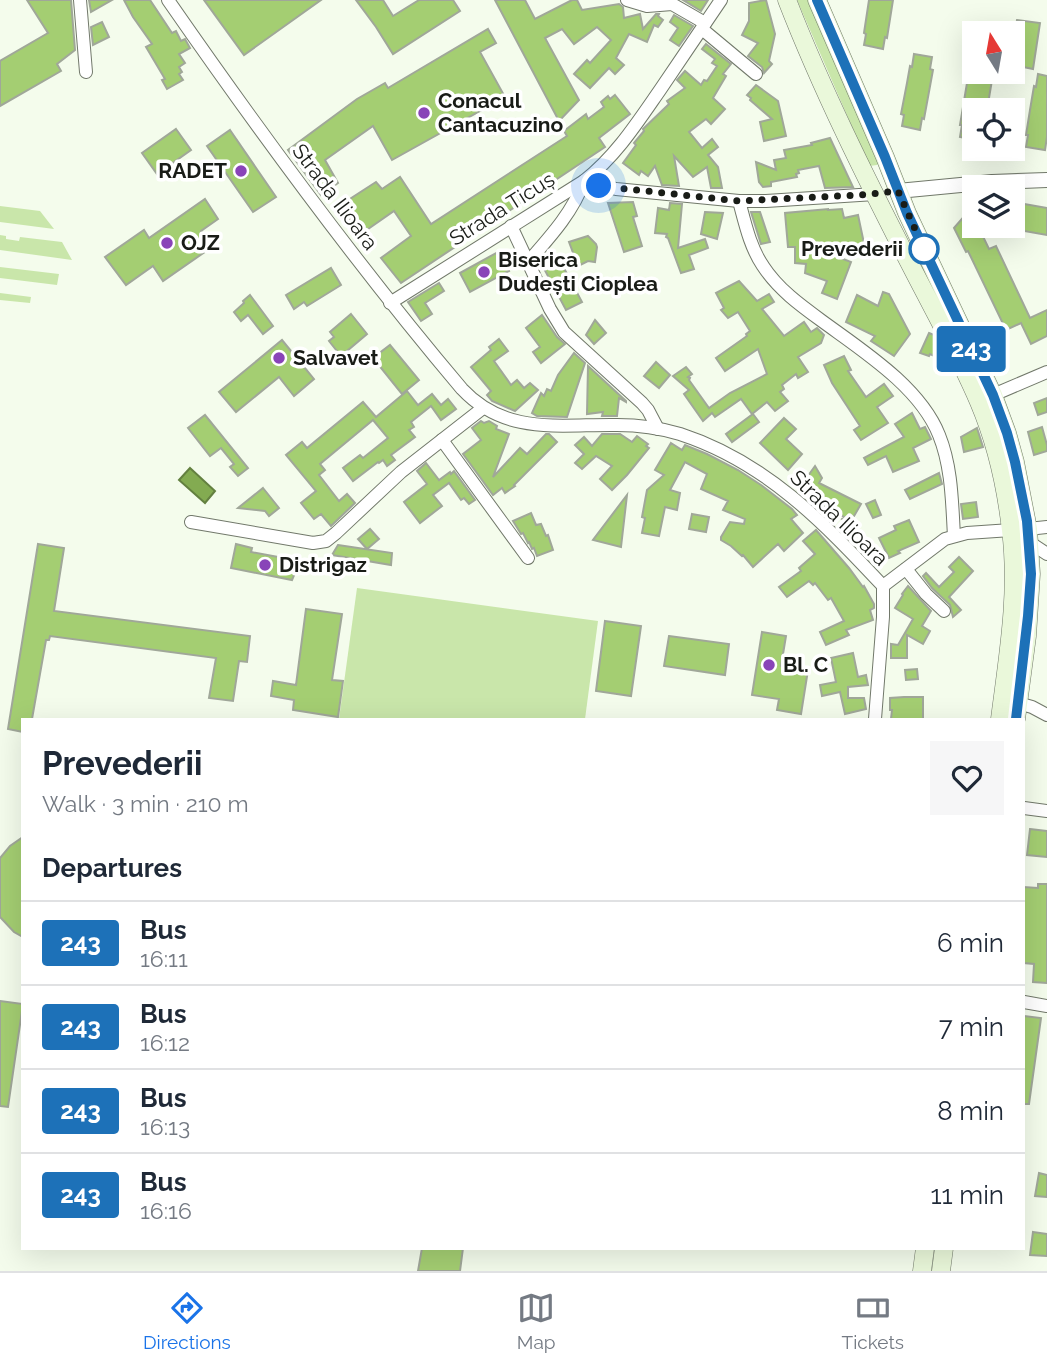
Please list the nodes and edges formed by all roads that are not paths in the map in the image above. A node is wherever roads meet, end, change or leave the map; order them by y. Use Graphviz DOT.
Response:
graph roads {
  1 [pos="80,0"];
  2 [pos="168,0"];
  3 [pos="627,0"];
  4 [pos="721,0"];
  5 [pos="787,0"];
  6 [pos="817,0"];
  7 [pos="704,26"];
  8 [pos="86,72"];
  9 [pos="756,75"];
  10 [pos="1047,180"];
  11 [pos="584,181"];
  12 [pos="898,191"];
  13 [pos="875,194"];
  14 [pos="739,201"];
  15 [pos="511,226"];
  16 [pos="528,262"];
  17 [pos="390,303"];
  18 [pos="1047,372"];
  19 [pos="993,395"];
  20 [pos="482,408"];
  21 [pos="658,429"];
  22 [pos="442,440"];
  23 [pos="191,522"];
  24 [pos="1047,527"];
  25 [pos="1023,534"];
  26 [pos="954,536"];
  27 [pos="1047,554"];
  28 [pos="528,558"];
  29 [pos="906,569"];
  30 [pos="883,586"];
  31 [pos="944,611"];
  32 [pos="1017,711"];
  33 [pos="1047,715"];
  34 [pos="875,718"];
  35 [pos="1000,718"];
  36 [pos="1025,808"];
  37 [pos="1047,811"];
  38 [pos="1025,1002"];
  39 [pos="1047,1006"];
  40 [pos="925,1250"];
  41 [pos="944,1250"];
  42 [pos="922,1271"];
  43 [pos="941,1271"];
  1 -- 8 [label="street"];
  2 -- 17 [label="street, Strada Ilioara"];
  3 -- 7 [label="street"];
  4 -- 7 [label="street, Strada Ticuș"];
  5 -- 13 [label="main road"];
  6 -- 12 [label="main road"];
  7 -- 9 [label="street"];
  7 -- 11 [label="street, Strada Ticuș"];
  10 -- 12 [label="street"];
  11 -- 14 [label="street"];
  11 -- 15 [label="street, Strada Ticuș"];
  11 -- 16 [label="street"];
  12 -- 13 [label="main road"];
  12 -- 19 [label="main road"];
  13 -- 14 [label="street"];
  13 -- 25 [label="main road"];
  14 -- 26 [label="street"];
  15 -- 16 [label="street"];
  15 -- 17 [label="street, Strada Ticuș"];
  16 -- 21 [label="street"];
  17 -- 20 [label="street, Strada Ilioara"];
  18 -- 19 [label="street"];
  19 -- 25 [label="main road"];
  20 -- 21 [label="street, Strada Ilioara"];
  20 -- 22 [label="street"];
  21 -- 30 [label="street, Strada Ilioara"];
  22 -- 23 [label="street"];
  22 -- 28 [label="street"];
  24 -- 25 [label="street"];
  25 -- 26 [label="street"];
  25 -- 27 [label="street"];
  25 -- 32 [label="main road"];
  25 -- 35 [label="main road"];
  26 -- 29 [label="street"];
  29 -- 30 [label="street"];
  29 -- 31 [label="street"];
  30 -- 34 [label="street, Strada Ilioara"];
  32 -- 33 [label="street"];
  36 -- 37 [label="street"];
  38 -- 39 [label="street"];
  40 -- 42 [label="main road"];
  41 -- 43 [label="main road"];
}
